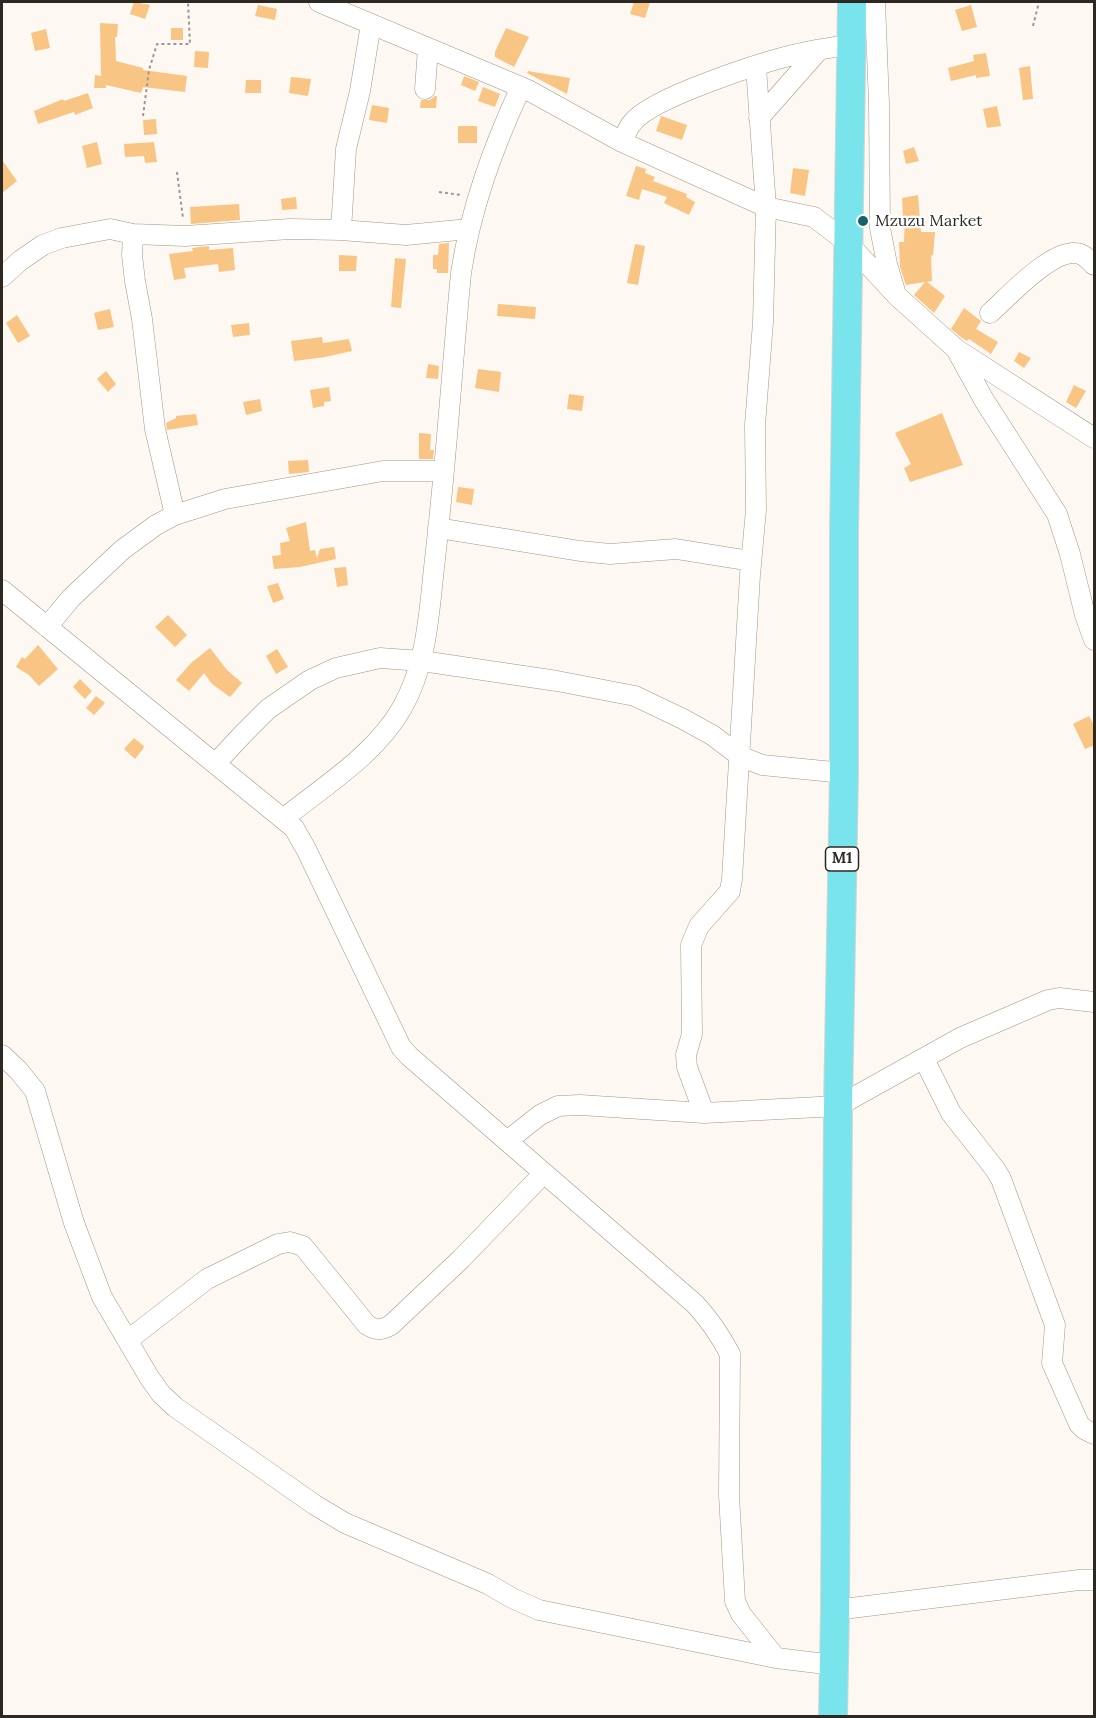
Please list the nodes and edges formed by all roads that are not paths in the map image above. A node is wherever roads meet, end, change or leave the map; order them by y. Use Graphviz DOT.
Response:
graph roads {
  1 [pos="319,2"];
  2 [pos="852,2"];
  3 [pos="875,2"];
  4 [pos="371,24"];
  5 [pos="852,44"];
  6 [pos="428,48"];
  7 [pos="819,50"];
  8 [pos="756,67"];
  9 [pos="521,87"];
  10 [pos="425,89"];
  11 [pos="759,118"];
  12 [pos="622,142"];
  13 [pos="765,207"];
  14 [pos="469,229"];
  15 [pos="341,230"];
  16 [pos="133,234"];
  17 [pos="849,244"];
  18 [pos="1095,265"];
  19 [pos="2,277"];
  20 [pos="897,296"];
  21 [pos="990,313"];
  22 [pos="956,349"];
  23 [pos="1095,438"];
  24 [pos="444,471"];
  25 [pos="175,515"];
  26 [pos="438,528"];
  27 [pos="751,561"];
  28 [pos="2,590"];
  29 [pos="47,627"];
  30 [pos="1095,640"];
  31 [pos="422,661"];
  32 [pos="740,756"];
  33 [pos="215,764"];
  34 [pos="844,773"];
  35 [pos="283,819"];
  36 [pos="1095,1002"];
  37 [pos="2,1055"];
  38 [pos="924,1059"];
  39 [pos="838,1106"];
  40 [pos="704,1113"];
  41 [pos="507,1141"];
  42 [pos="544,1173"];
  43 [pos="128,1340"];
  44 [pos="1095,1434"];
  45 [pos="1095,1580"];
  46 [pos="835,1610"];
  47 [pos="776,1658"];
  48 [pos="834,1665"];
  49 [pos="833,1716"];
  1 -- 4 [label="street"];
  2 -- 5 [label="highway, M1"];
  3 -- 20 [label="street"];
  4 -- 6 [label="street"];
  4 -- 15 [label="street"];
  5 -- 7 [label="street"];
  5 -- 17 [label="highway, M1"];
  6 -- 9 [label="street"];
  6 -- 10 [label="street"];
  7 -- 8 [label="street"];
  7 -- 11 [label="street"];
  8 -- 11 [label="street"];
  8 -- 12 [label="street"];
  9 -- 12 [label="street"];
  9 -- 14 [label="street"];
  11 -- 13 [label="street"];
  12 -- 13 [label="street"];
  13 -- 17 [label="street"];
  13 -- 27 [label="street"];
  14 -- 15 [label="street"];
  14 -- 24 [label="street"];
  15 -- 16 [label="street"];
  16 -- 19 [label="street"];
  16 -- 25 [label="street"];
  17 -- 20 [label="street"];
  17 -- 34 [label="highway, M1"];
  18 -- 21 [label="street"];
  20 -- 22 [label="street"];
  22 -- 23 [label="street"];
  22 -- 30 [label="street"];
  24 -- 25 [label="street"];
  24 -- 26 [label="street"];
  25 -- 29 [label="street"];
  26 -- 27 [label="street"];
  26 -- 31 [label="street"];
  27 -- 32 [label="street"];
  28 -- 29 [label="street"];
  29 -- 33 [label="street"];
  31 -- 32 [label="street"];
  31 -- 33 [label="street"];
  31 -- 35 [label="street"];
  32 -- 34 [label="street"];
  32 -- 40 [label="street"];
  33 -- 35 [label="street"];
  34 -- 39 [label="highway, M1"];
  35 -- 41 [label="street"];
  36 -- 38 [label="street"];
  37 -- 43 [label="street"];
  38 -- 39 [label="street"];
  38 -- 44 [label="street"];
  39 -- 40 [label="street"];
  39 -- 46 [label="highway, M1"];
  40 -- 41 [label="street"];
  41 -- 42 [label="street"];
  42 -- 43 [label="street"];
  42 -- 47 [label="street"];
  43 -- 47 [label="street"];
  45 -- 46 [label="street"];
  46 -- 48 [label="highway, M1"];
  47 -- 48 [label="street"];
  48 -- 49 [label="highway, M1"];
}
